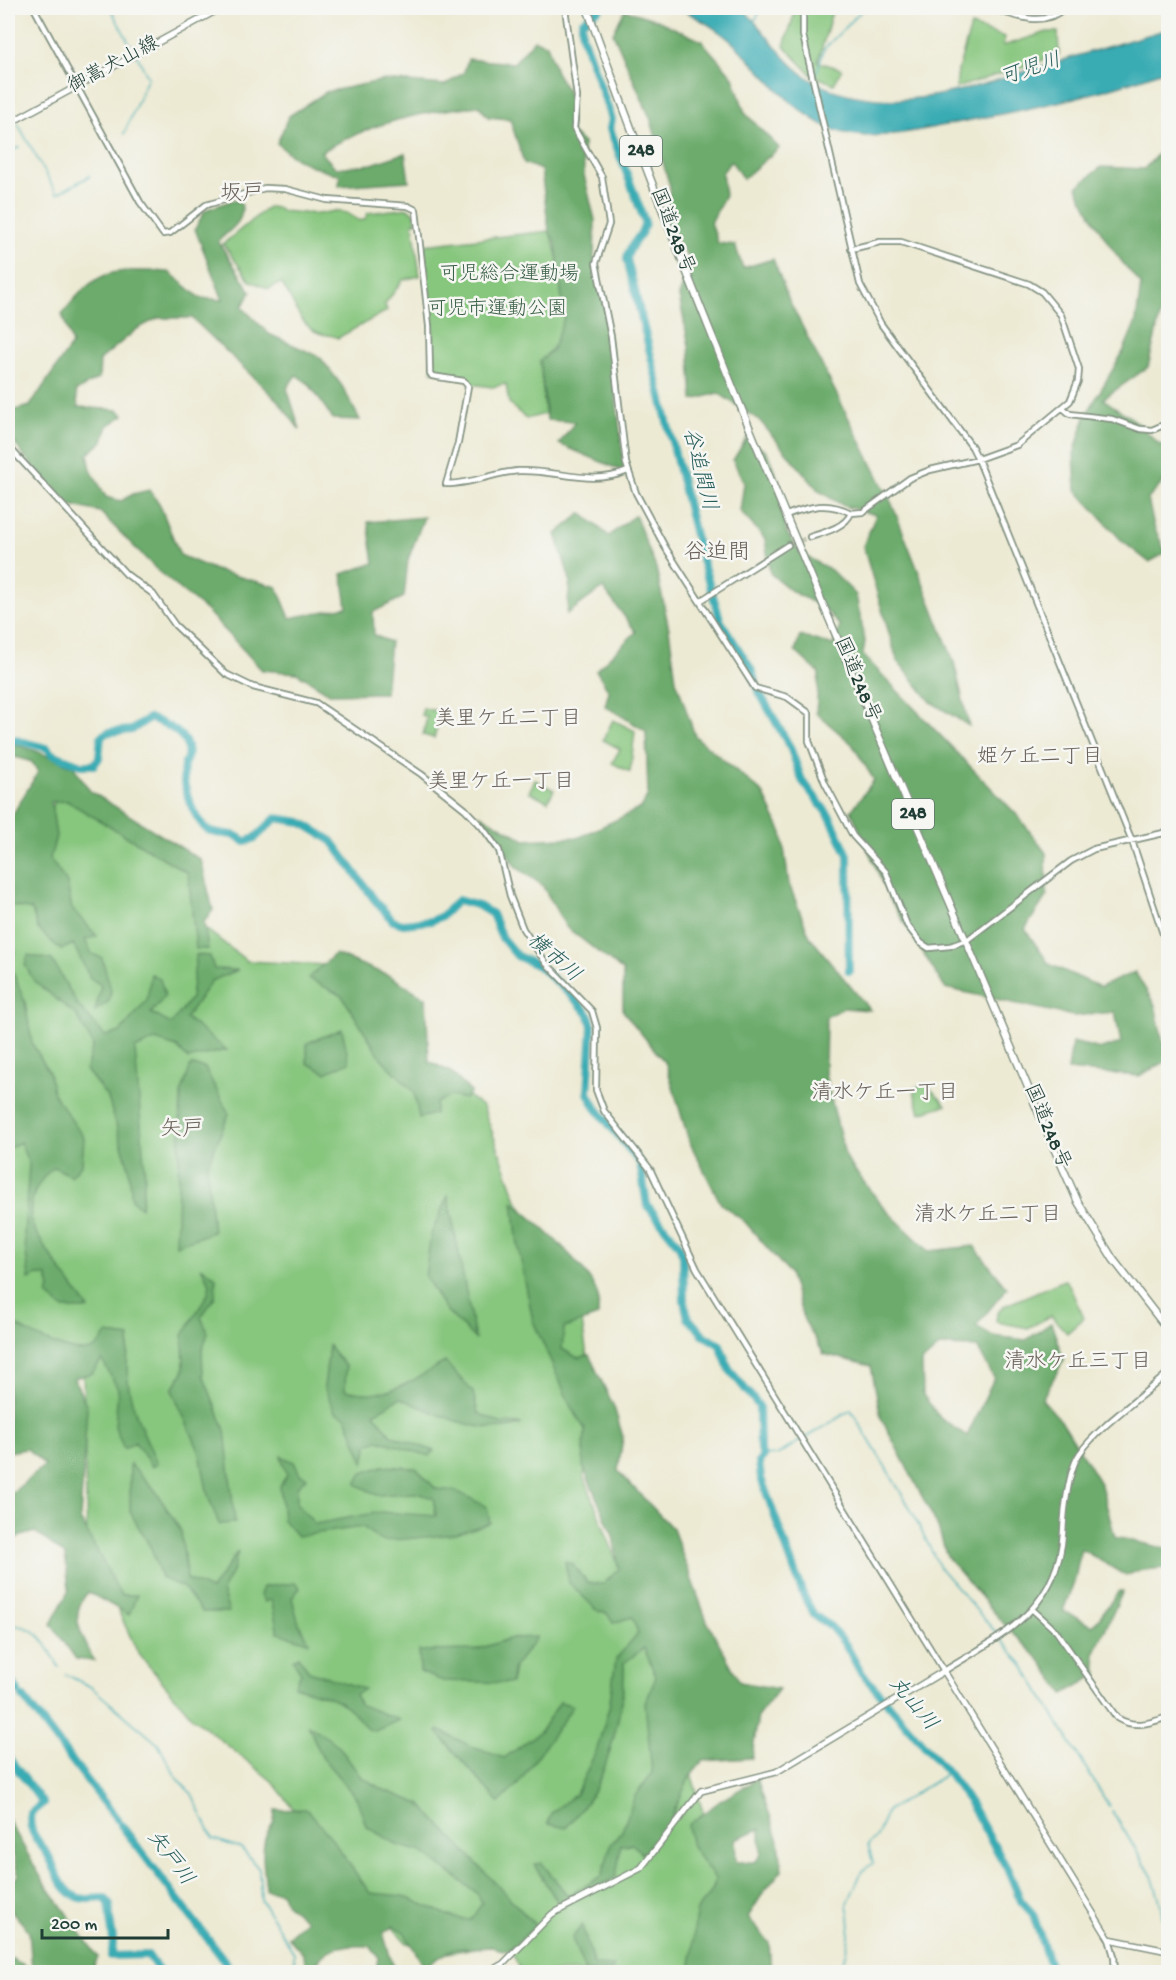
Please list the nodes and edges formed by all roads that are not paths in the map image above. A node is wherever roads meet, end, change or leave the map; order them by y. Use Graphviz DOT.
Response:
graph roads {
  1 [pos="33,8"];
  2 [pos="221,8"];
  3 [pos="565,8"];
  4 [pos="587,8"];
  5 [pos="803,8"];
  6 [pos="990,8"];
  7 [pos="1014,8"];
  8 [pos="1064,8"];
  9 [pos="1012,14"];
  10 [pos="76,87"];
  11 [pos="8,124"];
  12 [pos="851,249"];
  13 [pos="1063,408"];
  14 [pos="1168,423"];
  15 [pos="8,446"];
  16 [pos="978,459"];
  17 [pos="628,471"];
  18 [pos="851,513"];
  19 [pos="786,515"];
  20 [pos="810,537"];
  21 [pos="788,545"];
  22 [pos="700,601"];
  23 [pos="1168,832"];
  24 [pos="1132,841"];
  25 [pos="967,940"];
  26 [pos="1168,950"];
  27 [pos="1168,1330"];
  28 [pos="1168,1373"];
  29 [pos="1033,1610"];
  30 [pos="944,1671"];
  31 [pos="1168,1717"];
  32 [pos="1109,1939"];
  33 [pos="1168,1951"];
  34 [pos="489,1972"];
  35 [pos="1115,1972"];
  1 -- 10 [label="street"];
  2 -- 10 [label="main road, 御嵩犬山線"];
  3 -- 17 [label="street"];
  4 -- 19 [label="highway, 国道248号 / 248"];
  5 -- 12 [label="street"];
  6 -- 9 [label="street"];
  7 -- 9 [label="street"];
  8 -- 9 [label="street"];
  10 -- 11 [label="main road, 御嵩犬山線"];
  10 -- 17 [label="street"];
  12 -- 13 [label="street"];
  12 -- 16 [label="street"];
  13 -- 14 [label="street"];
  13 -- 16 [label="street"];
  15 -- 30 [label="street"];
  16 -- 18 [label="street"];
  16 -- 24 [label="street"];
  17 -- 22 [label="street"];
  18 -- 19 [label="street"];
  18 -- 20 [label="street"];
  19 -- 25 [label="highway, 国道248号 / 248"];
  21 -- 22 [label="street"];
  22 -- 25 [label="street"];
  23 -- 24 [label="street"];
  24 -- 25 [label="street"];
  24 -- 26 [label="street"];
  25 -- 27 [label="highway, 国道248号 / 248"];
  28 -- 29 [label="street"];
  29 -- 30 [label="street"];
  29 -- 31 [label="street"];
  30 -- 32 [label="main road"];
  30 -- 34 [label="main road"];
  32 -- 33 [label="main road"];
  32 -- 35 [label="street"];
}
